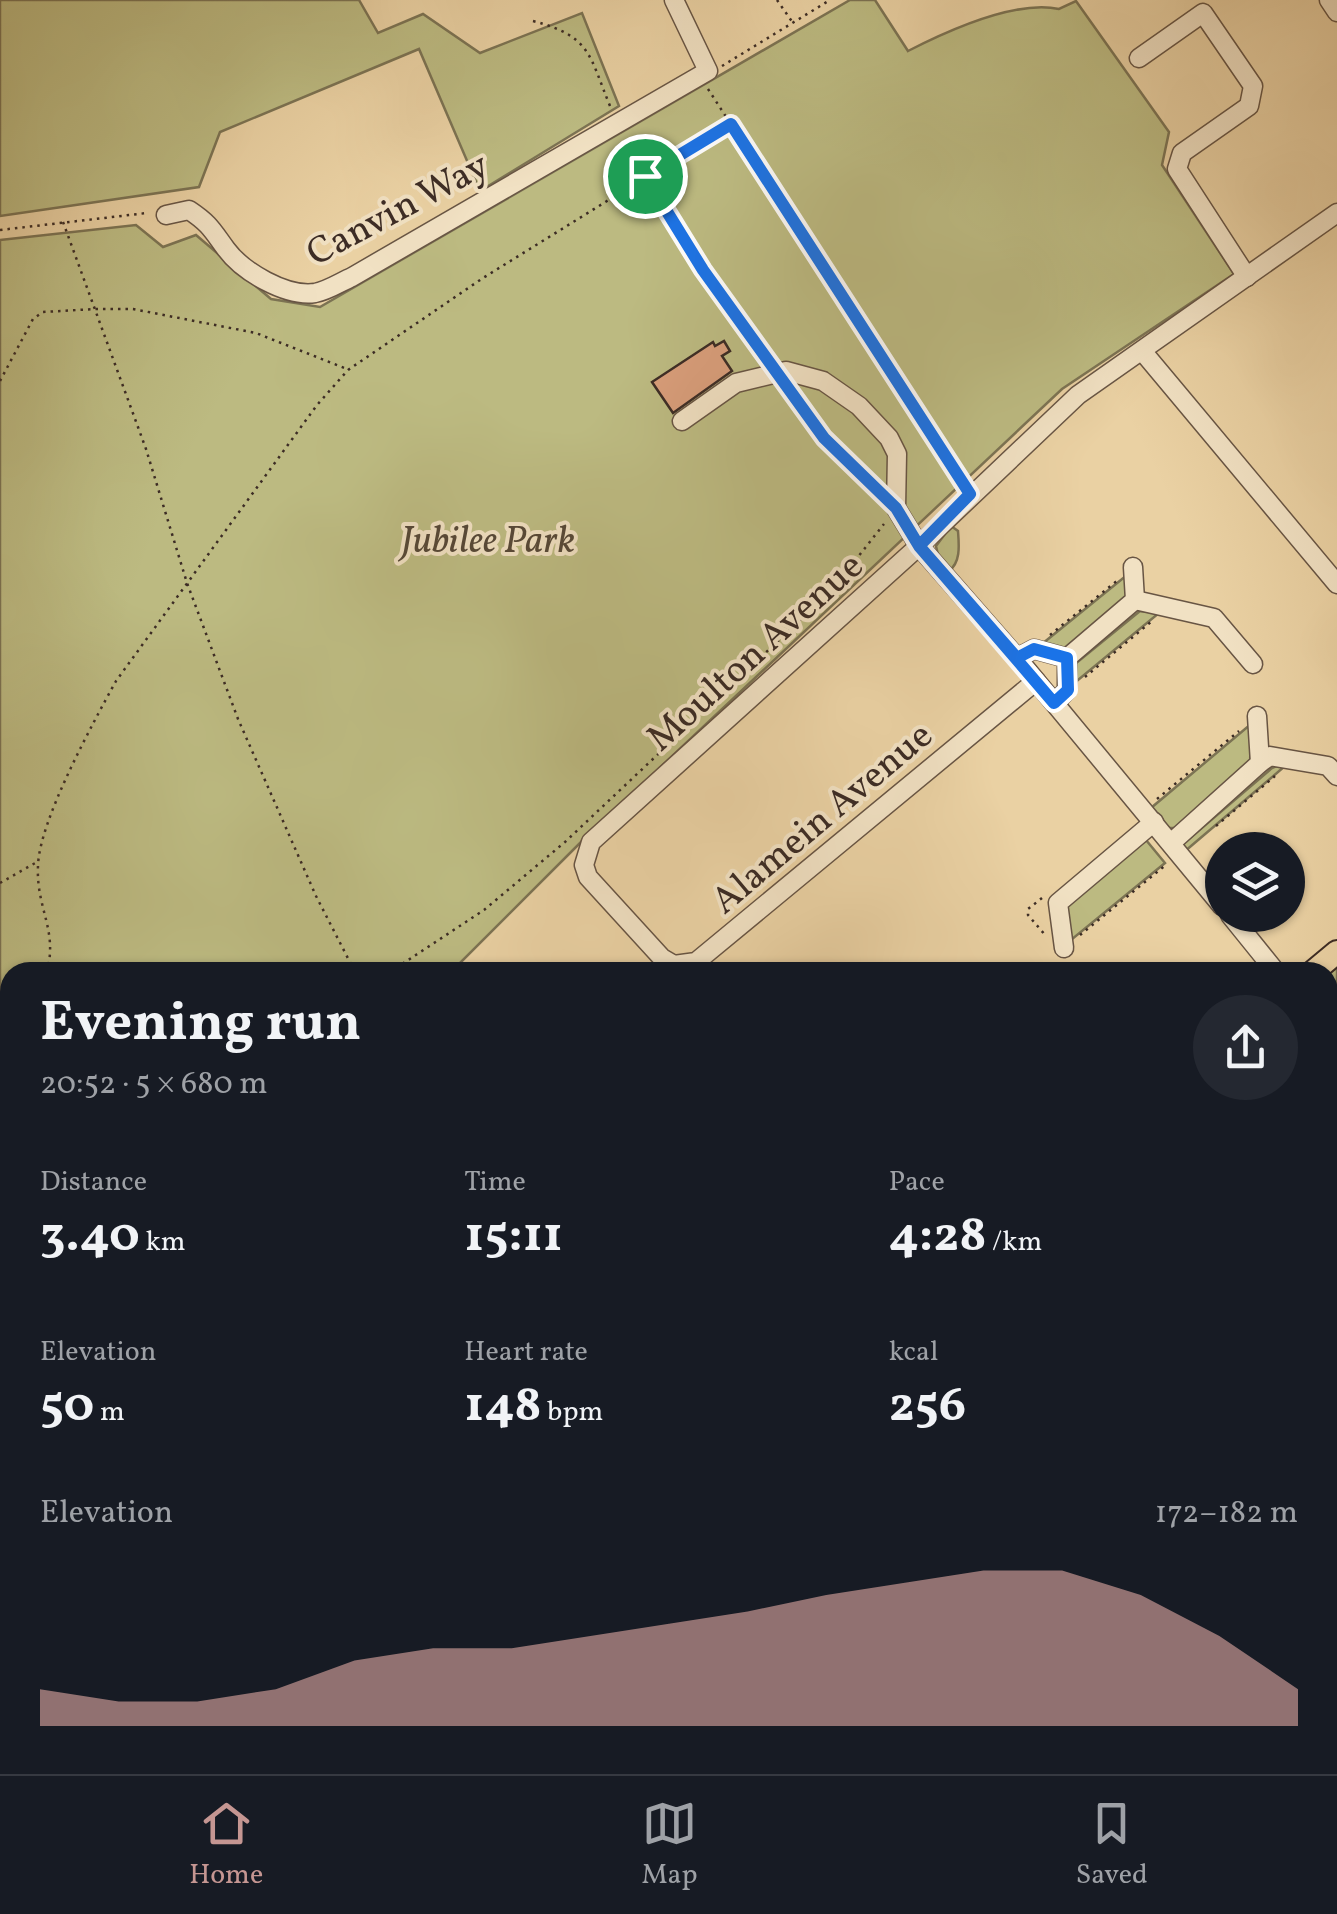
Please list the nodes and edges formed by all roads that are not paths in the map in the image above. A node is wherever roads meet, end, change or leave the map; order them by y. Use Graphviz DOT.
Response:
graph roads {
  1 [pos="674,0"];
  2 [pos="1329,0"];
  3 [pos="1199,6"];
  4 [pos="1337,12"];
  5 [pos="1139,58"];
  6 [pos="1337,213"];
  7 [pos="166,215"];
  8 [pos="1247,277"];
  9 [pos="1143,352"];
  10 [pos="682,421"];
  11 [pos="919,546"];
  12 [pos="1133,567"];
  13 [pos="1337,584"];
  14 [pos="1135,600"];
  15 [pos="1017,658"];
  16 [pos="1067,658"];
  17 [pos="1253,664"];
  18 [pos="1036,682"];
  19 [pos="1054,703"];
  20 [pos="1258,716"];
  21 [pos="1260,763"];
  22 [pos="1337,776"];
  23 [pos="1154,822"];
  24 [pos="591,842"];
  25 [pos="1170,842"];
  26 [pos="1205,885"];
  27 [pos="1244,932"];
  28 [pos="1064,948"];
  29 [pos="668,962"];
  30 [pos="696,962"];
  31 [pos="1268,962"];
  1 -- 7 [label="street, Canvin Way"];
  2 -- 4 [label="street"];
  3 -- 5 [label="street"];
  3 -- 8 [label="street"];
  6 -- 8 [label="street, Moulton Avenue"];
  8 -- 9 [label="street, Moulton Avenue"];
  9 -- 11 [label="street, Moulton Avenue"];
  9 -- 13 [label="street"];
  10 -- 11 [label="street"];
  11 -- 15 [label="street"];
  11 -- 24 [label="street, Moulton Avenue"];
  12 -- 14 [label="street"];
  14 -- 16 [label="street"];
  14 -- 17 [label="street"];
  15 -- 16 [label="street"];
  15 -- 18 [label="street"];
  16 -- 19 [label="street"];
  18 -- 19 [label="street"];
  18 -- 30 [label="street, Alamein Avenue"];
  19 -- 23 [label="street"];
  20 -- 21 [label="street"];
  21 -- 22 [label="street"];
  21 -- 25 [label="street"];
  23 -- 25 [label="street"];
  23 -- 28 [label="street"];
  24 -- 29 [label="street, Alamein Avenue"];
  25 -- 26 [label="street"];
  27 -- 31 [label="street"];
}
